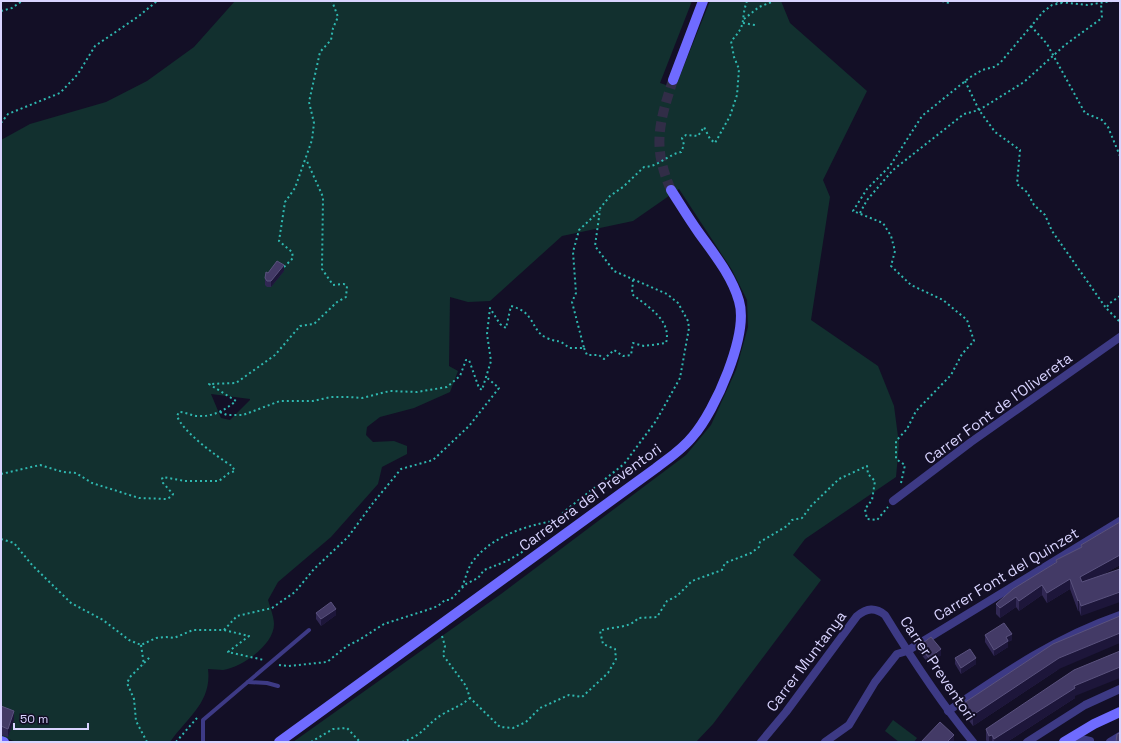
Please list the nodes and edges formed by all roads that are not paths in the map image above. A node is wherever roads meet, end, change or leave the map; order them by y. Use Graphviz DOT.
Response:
graph roads {
  1 [pos="702,1"];
  2 [pos="673,80"];
  3 [pos="670,190"];
  4 [pos="1120,338"];
  5 [pos="893,501"];
  6 [pos="1120,521"];
  7 [pos="880,610"];
  8 [pos="1120,615"];
  9 [pos="309,630"];
  10 [pos="907,651"];
  11 [pos="247,682"];
  12 [pos="278,686"];
  13 [pos="1120,689"];
  14 [pos="948,711"];
  15 [pos="1120,712"];
  16 [pos="1094,724"];
  17 [pos="1120,736"];
  18 [pos="1068,739"];
  19 [pos="1,741"];
  20 [pos="1090,741"];
  21 [pos="4,742"];
  22 [pos="203,742"];
  23 [pos="279,742"];
  24 [pos="761,742"];
  25 [pos="825,742"];
  26 [pos="973,742"];
  27 [pos="1027,742"];
  28 [pos="1110,742"];
  1 -- 2 [label="street"];
  3 -- 23 [label="street, Carretera del Preventori"];
  4 -- 5 [label="street, Carrer Font de l'Olivereta"];
  6 -- 10 [label="street, Carrer Font del Quinzet"];
  7 -- 10 [label="street, Carrer Preventori"];
  7 -- 24 [label="street, Carrer Muntanya"];
  8 -- 14 [label="street"];
  9 -- 11 [label="lane"];
  10 -- 14 [label="street, Carrer Preventori"];
  10 -- 25 [label="street, Carrer Font del Quinzet"];
  11 -- 12 [label="lane"];
  11 -- 22 [label="lane"];
  13 -- 27 [label="street"];
  14 -- 26 [label="street, Carrer Preventori"];
  15 -- 16 [label="street"];
  16 -- 18 [label="street"];
  16 -- 20 [label="street"];
  17 -- 28 [label="street"];
  18 -- 20 [label="street"];
  19 -- 21 [label="street"];
}
